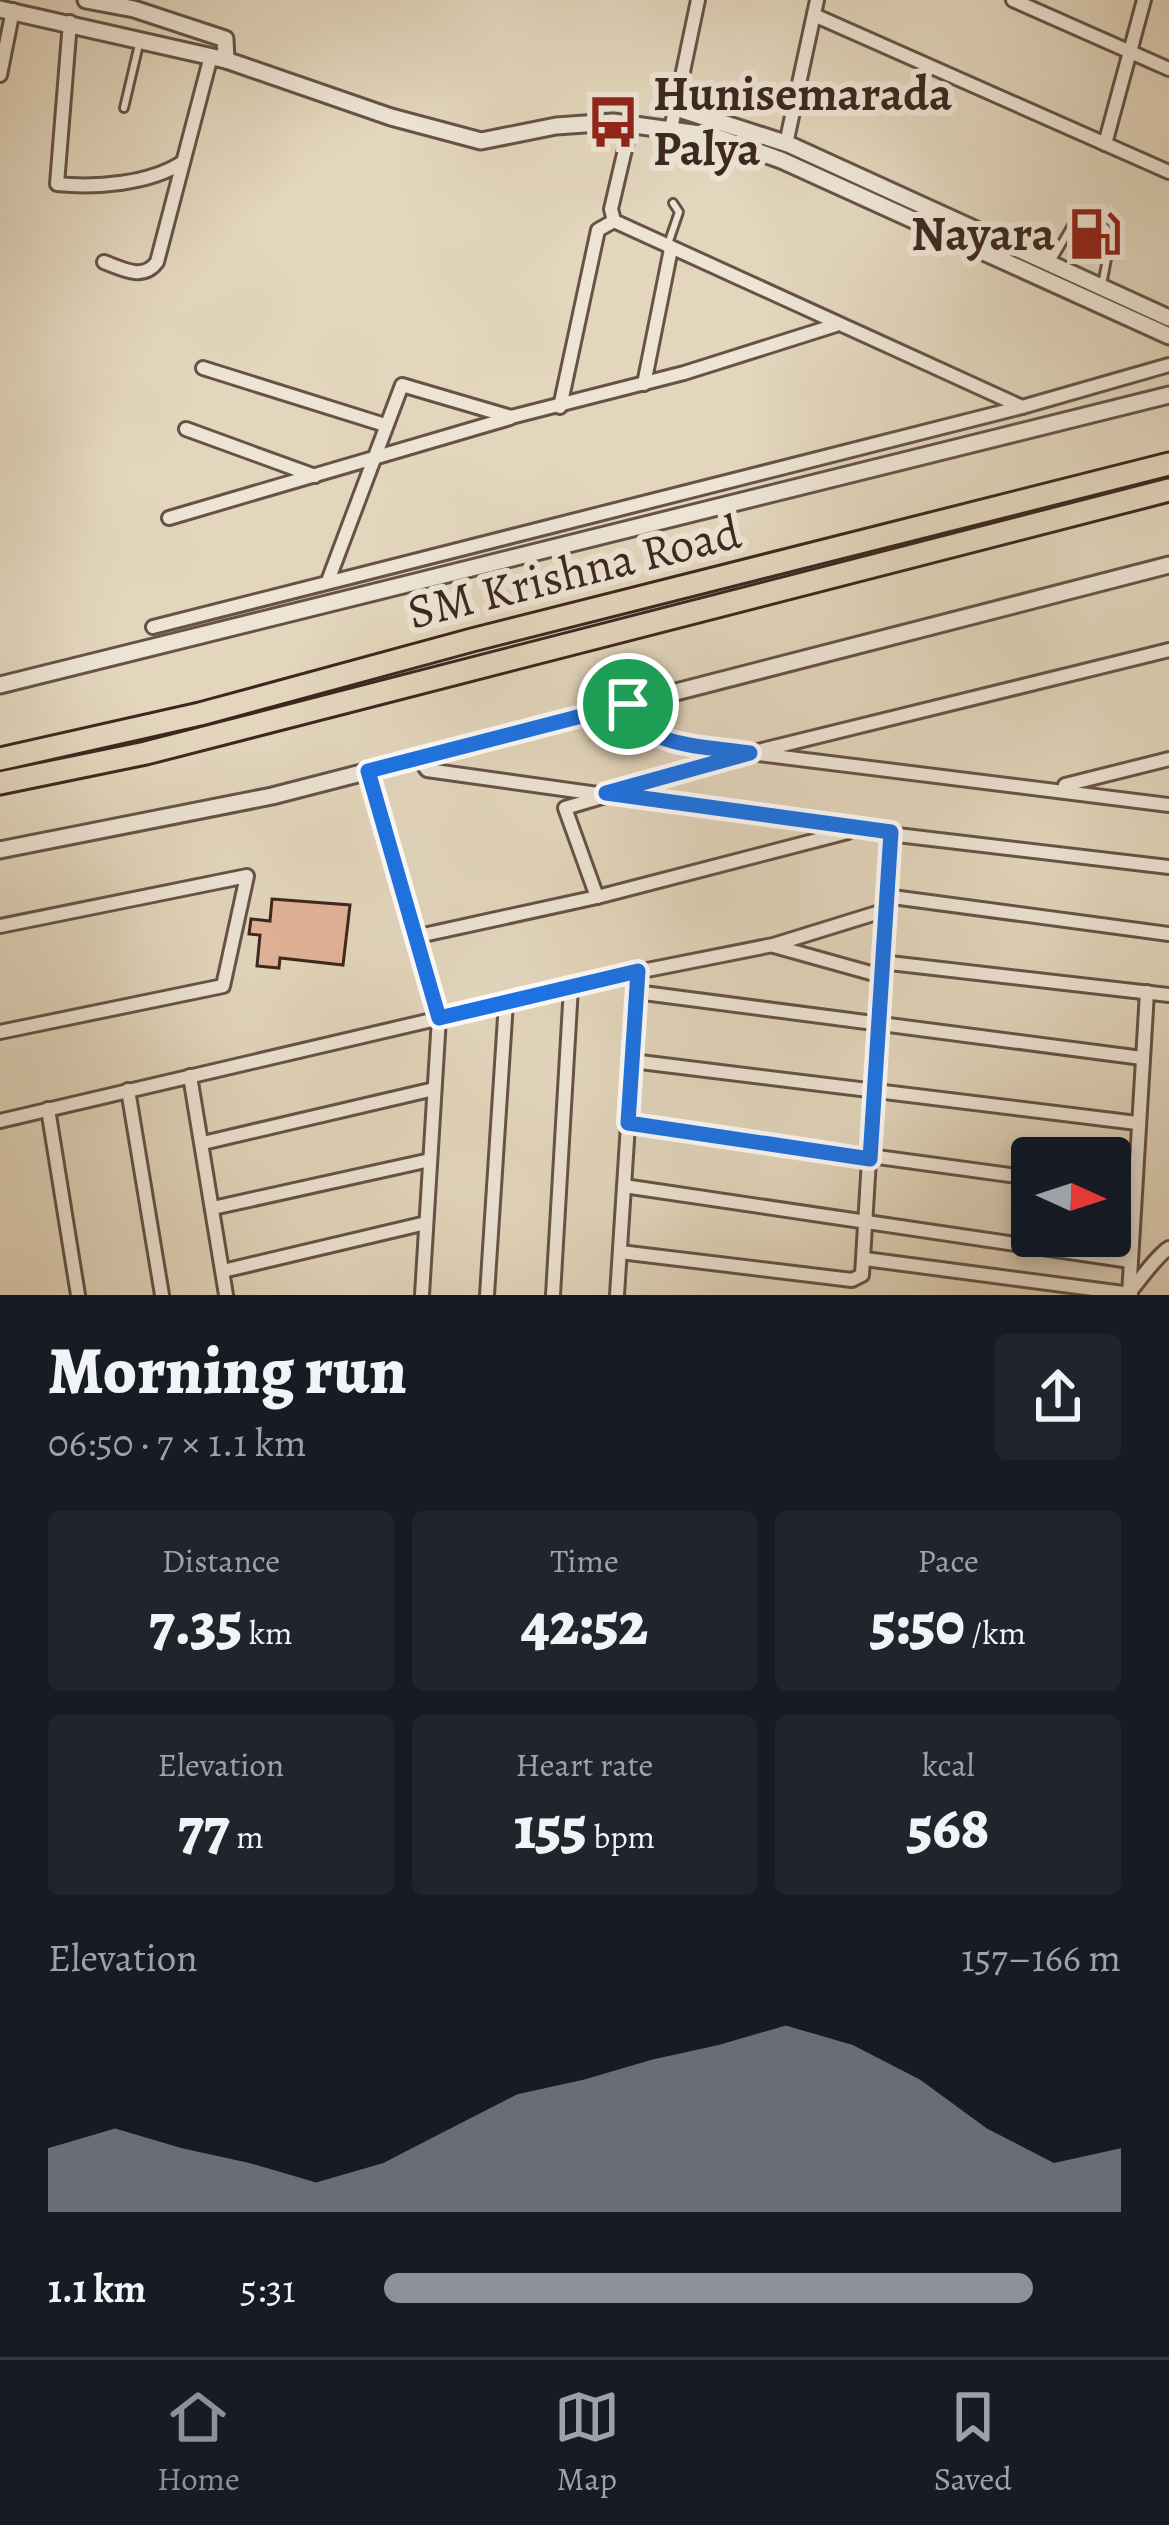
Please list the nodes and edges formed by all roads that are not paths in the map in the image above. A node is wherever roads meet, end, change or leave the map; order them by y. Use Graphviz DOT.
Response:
graph roads {
  1 [pos="86,0"];
  2 [pos="698,0"];
  3 [pos="1012,0"];
  4 [pos="1144,0"];
  5 [pos="14,8"];
  6 [pos="815,8"];
  7 [pos="70,22"];
  8 [pos="140,37"];
  9 [pos="1130,52"];
  10 [pos="218,58"];
  11 [pos="1169,69"];
  12 [pos="0,75"];
  13 [pos="124,108"];
  14 [pos="676,108"];
  15 [pos="632,124"];
  16 [pos="671,129"];
  17 [pos="786,144"];
  18 [pos="1105,144"];
  19 [pos="183,162"];
  20 [pos="1169,172"];
  21 [pos="673,203"];
  22 [pos="614,221"];
  23 [pos="669,248"];
  24 [pos="104,262"];
  25 [pos="1050,263"];
  26 [pos="1102,287"];
  27 [pos="1169,318"];
  28 [pos="837,325"];
  29 [pos="1169,336"];
  30 [pos="1169,365"];
  31 [pos="203,368"];
  32 [pos="644,384"];
  33 [pos="1169,395"];
  34 [pos="560,407"];
  35 [pos="1022,407"];
  36 [pos="511,417"];
  37 [pos="386,425"];
  38 [pos="186,429"];
  39 [pos="371,461"];
  40 [pos="1169,464"];
  41 [pos="316,476"];
  42 [pos="1169,490"];
  43 [pos="169,518"];
  44 [pos="1169,565"];
  45 [pos="328,581"];
  46 [pos="153,627"];
  47 [pos="1169,650"];
  48 [pos="0,685"];
  49 [pos="628,704"];
  50 [pos="204,724"];
  51 [pos="750,753"];
  52 [pos="418,758"];
  53 [pos="0,759"];
  54 [pos="1169,759"];
  55 [pos="368,771"];
  56 [pos="0,783"];
  57 [pos="1056,788"];
  58 [pos="606,793"];
  59 [pos="1169,805"];
  60 [pos="855,830"];
  61 [pos="891,832"];
  62 [pos="0,850"];
  63 [pos="1169,867"];
  64 [pos="597,897"];
  65 [pos="884,903"];
  66 [pos="0,926"];
  67 [pos="1169,934"];
  68 [pos="414,938"];
  69 [pos="772,945"];
  70 [pos="880,968"];
  71 [pos="638,971"];
  72 [pos="571,987"];
  73 [pos="636,992"];
  74 [pos="1148,992"];
  75 [pos="1169,995"];
  76 [pos="506,1002"];
  77 [pos="439,1018"];
  78 [pos="876,1023"];
  79 [pos="0,1032"];
  80 [pos="1142,1058"];
  81 [pos="632,1061"];
  82 [pos="190,1076"];
  83 [pos="434,1089"];
  84 [pos="128,1090"];
  85 [pos="873,1091"];
  86 [pos="48,1108"];
  87 [pos="0,1121"];
  88 [pos="628,1123"];
  89 [pos="1137,1123"];
  90 [pos="203,1143"];
  91 [pos="870,1159"];
  92 [pos="430,1160"];
  93 [pos="1011,1176"];
  94 [pos="624,1186"];
  95 [pos="1131,1190"];
  96 [pos="1135,1190"];
  97 [pos="213,1208"];
  98 [pos="867,1220"];
  99 [pos="426,1223"];
  100 [pos="1169,1248"];
  101 [pos="620,1252"];
  102 [pos="865,1258"];
  103 [pos="1130,1261"];
  104 [pos="223,1271"];
  105 [pos="862,1275"];
  106 [pos="223,1294"];
  107 [pos="78,1295"];
  108 [pos="162,1295"];
  109 [pos="422,1295"];
  110 [pos="487,1295"];
  111 [pos="553,1295"];
  112 [pos="617,1295"];
  113 [pos="862,1295"];
  114 [pos="1130,1295"];
  1 -- 10 [label="street"];
  2 -- 14 [label="street"];
  3 -- 9 [label="street"];
  4 -- 9 [label="street"];
  5 -- 7 [label="street"];
  5 -- 12 [label="street"];
  6 -- 17 [label="street"];
  6 -- 18 [label="street"];
  7 -- 8 [label="street"];
  7 -- 19 [label="street"];
  8 -- 10 [label="street"];
  8 -- 13 [label="lane"];
  9 -- 11 [label="street"];
  9 -- 18 [label="street"];
  10 -- 15 [label="street"];
  10 -- 19 [label="street"];
  14 -- 16 [label="street"];
  14 -- 17 [label="street"];
  15 -- 16 [label="street"];
  15 -- 22 [label="street"];
  16 -- 29 [label="street"];
  17 -- 25 [label="street"];
  18 -- 20 [label="street"];
  19 -- 24 [label="street"];
  21 -- 23 [label="lane"];
  22 -- 23 [label="street"];
  22 -- 34 [label="street"];
  23 -- 28 [label="street"];
  23 -- 32 [label="street"];
  25 -- 26 [label="street"];
  25 -- 26 [label="lane"];
  26 -- 27 [label="street"];
  28 -- 32 [label="street"];
  28 -- 35 [label="street"];
  30 -- 35 [label="street"];
  31 -- 37 [label="street"];
  32 -- 34 [label="street"];
  33 -- 48 [label="street, SM Krishna Road"];
  34 -- 36 [label="street"];
  35 -- 45 [label="street"];
  36 -- 37 [label="street"];
  36 -- 39 [label="street"];
  37 -- 39 [label="street"];
  38 -- 41 [label="street"];
  39 -- 41 [label="street"];
  39 -- 45 [label="street"];
  40 -- 50 [label="highway, SM Krishna Road"];
  41 -- 43 [label="street"];
  42 -- 50 [label="highway, SM Krishna Road"];
  44 -- 49 [label="street"];
  45 -- 46 [label="street"];
  47 -- 51 [label="street"];
  49 -- 51 [label="street"];
  49 -- 52 [label="street"];
  50 -- 53 [label="highway, SM Krishna Road"];
  50 -- 56 [label="highway, SM Krishna Road"];
  51 -- 57 [label="street"];
  51 -- 58 [label="street"];
  52 -- 55 [label="street"];
  52 -- 58 [label="street"];
  54 -- 57 [label="street"];
  55 -- 62 [label="street"];
  55 -- 68 [label="street"];
  57 -- 59 [label="street"];
  58 -- 60 [label="street"];
  58 -- 64 [label="street"];
  60 -- 61 [label="street"];
  60 -- 64 [label="street"];
  61 -- 63 [label="street"];
  61 -- 65 [label="street"];
  64 -- 68 [label="street"];
  65 -- 67 [label="street"];
  65 -- 69 [label="street"];
  65 -- 70 [label="street"];
  66 -- 79 [label="street"];
  68 -- 77 [label="street"];
  69 -- 70 [label="street"];
  69 -- 71 [label="street"];
  70 -- 74 [label="street"];
  70 -- 78 [label="street"];
  71 -- 72 [label="street"];
  71 -- 73 [label="street"];
  72 -- 76 [label="street"];
  72 -- 111 [label="street"];
  73 -- 78 [label="street"];
  73 -- 81 [label="street"];
  74 -- 75 [label="street"];
  74 -- 80 [label="street"];
  76 -- 77 [label="street"];
  76 -- 110 [label="street"];
  77 -- 82 [label="street"];
  77 -- 83 [label="street"];
  78 -- 80 [label="street"];
  78 -- 85 [label="street"];
  80 -- 89 [label="street"];
  81 -- 85 [label="street"];
  81 -- 88 [label="street"];
  82 -- 84 [label="street"];
  82 -- 90 [label="street"];
  83 -- 90 [label="street"];
  83 -- 92 [label="street"];
  84 -- 86 [label="street"];
  84 -- 108 [label="street"];
  85 -- 89 [label="street"];
  85 -- 91 [label="street"];
  86 -- 87 [label="street"];
  86 -- 107 [label="street"];
  88 -- 91 [label="street"];
  88 -- 94 [label="street"];
  89 -- 96 [label="street"];
  90 -- 97 [label="street"];
  91 -- 93 [label="street"];
  91 -- 98 [label="street"];
  92 -- 97 [label="street"];
  92 -- 99 [label="street"];
  94 -- 98 [label="street"];
  94 -- 101 [label="street"];
  95 -- 96 [label="street"];
  96 -- 103 [label="street"];
  97 -- 104 [label="street"];
  98 -- 102 [label="street"];
  98 -- 103 [label="street"];
  99 -- 104 [label="street"];
  99 -- 109 [label="street"];
  100 -- 114 [label="street"];
  101 -- 105 [label="street"];
  101 -- 112 [label="street"];
  102 -- 105 [label="street"];
  102 -- 114 [label="street"];
  103 -- 114 [label="street"];
  104 -- 106 [label="street"];
  105 -- 113 [label="street"];
}
